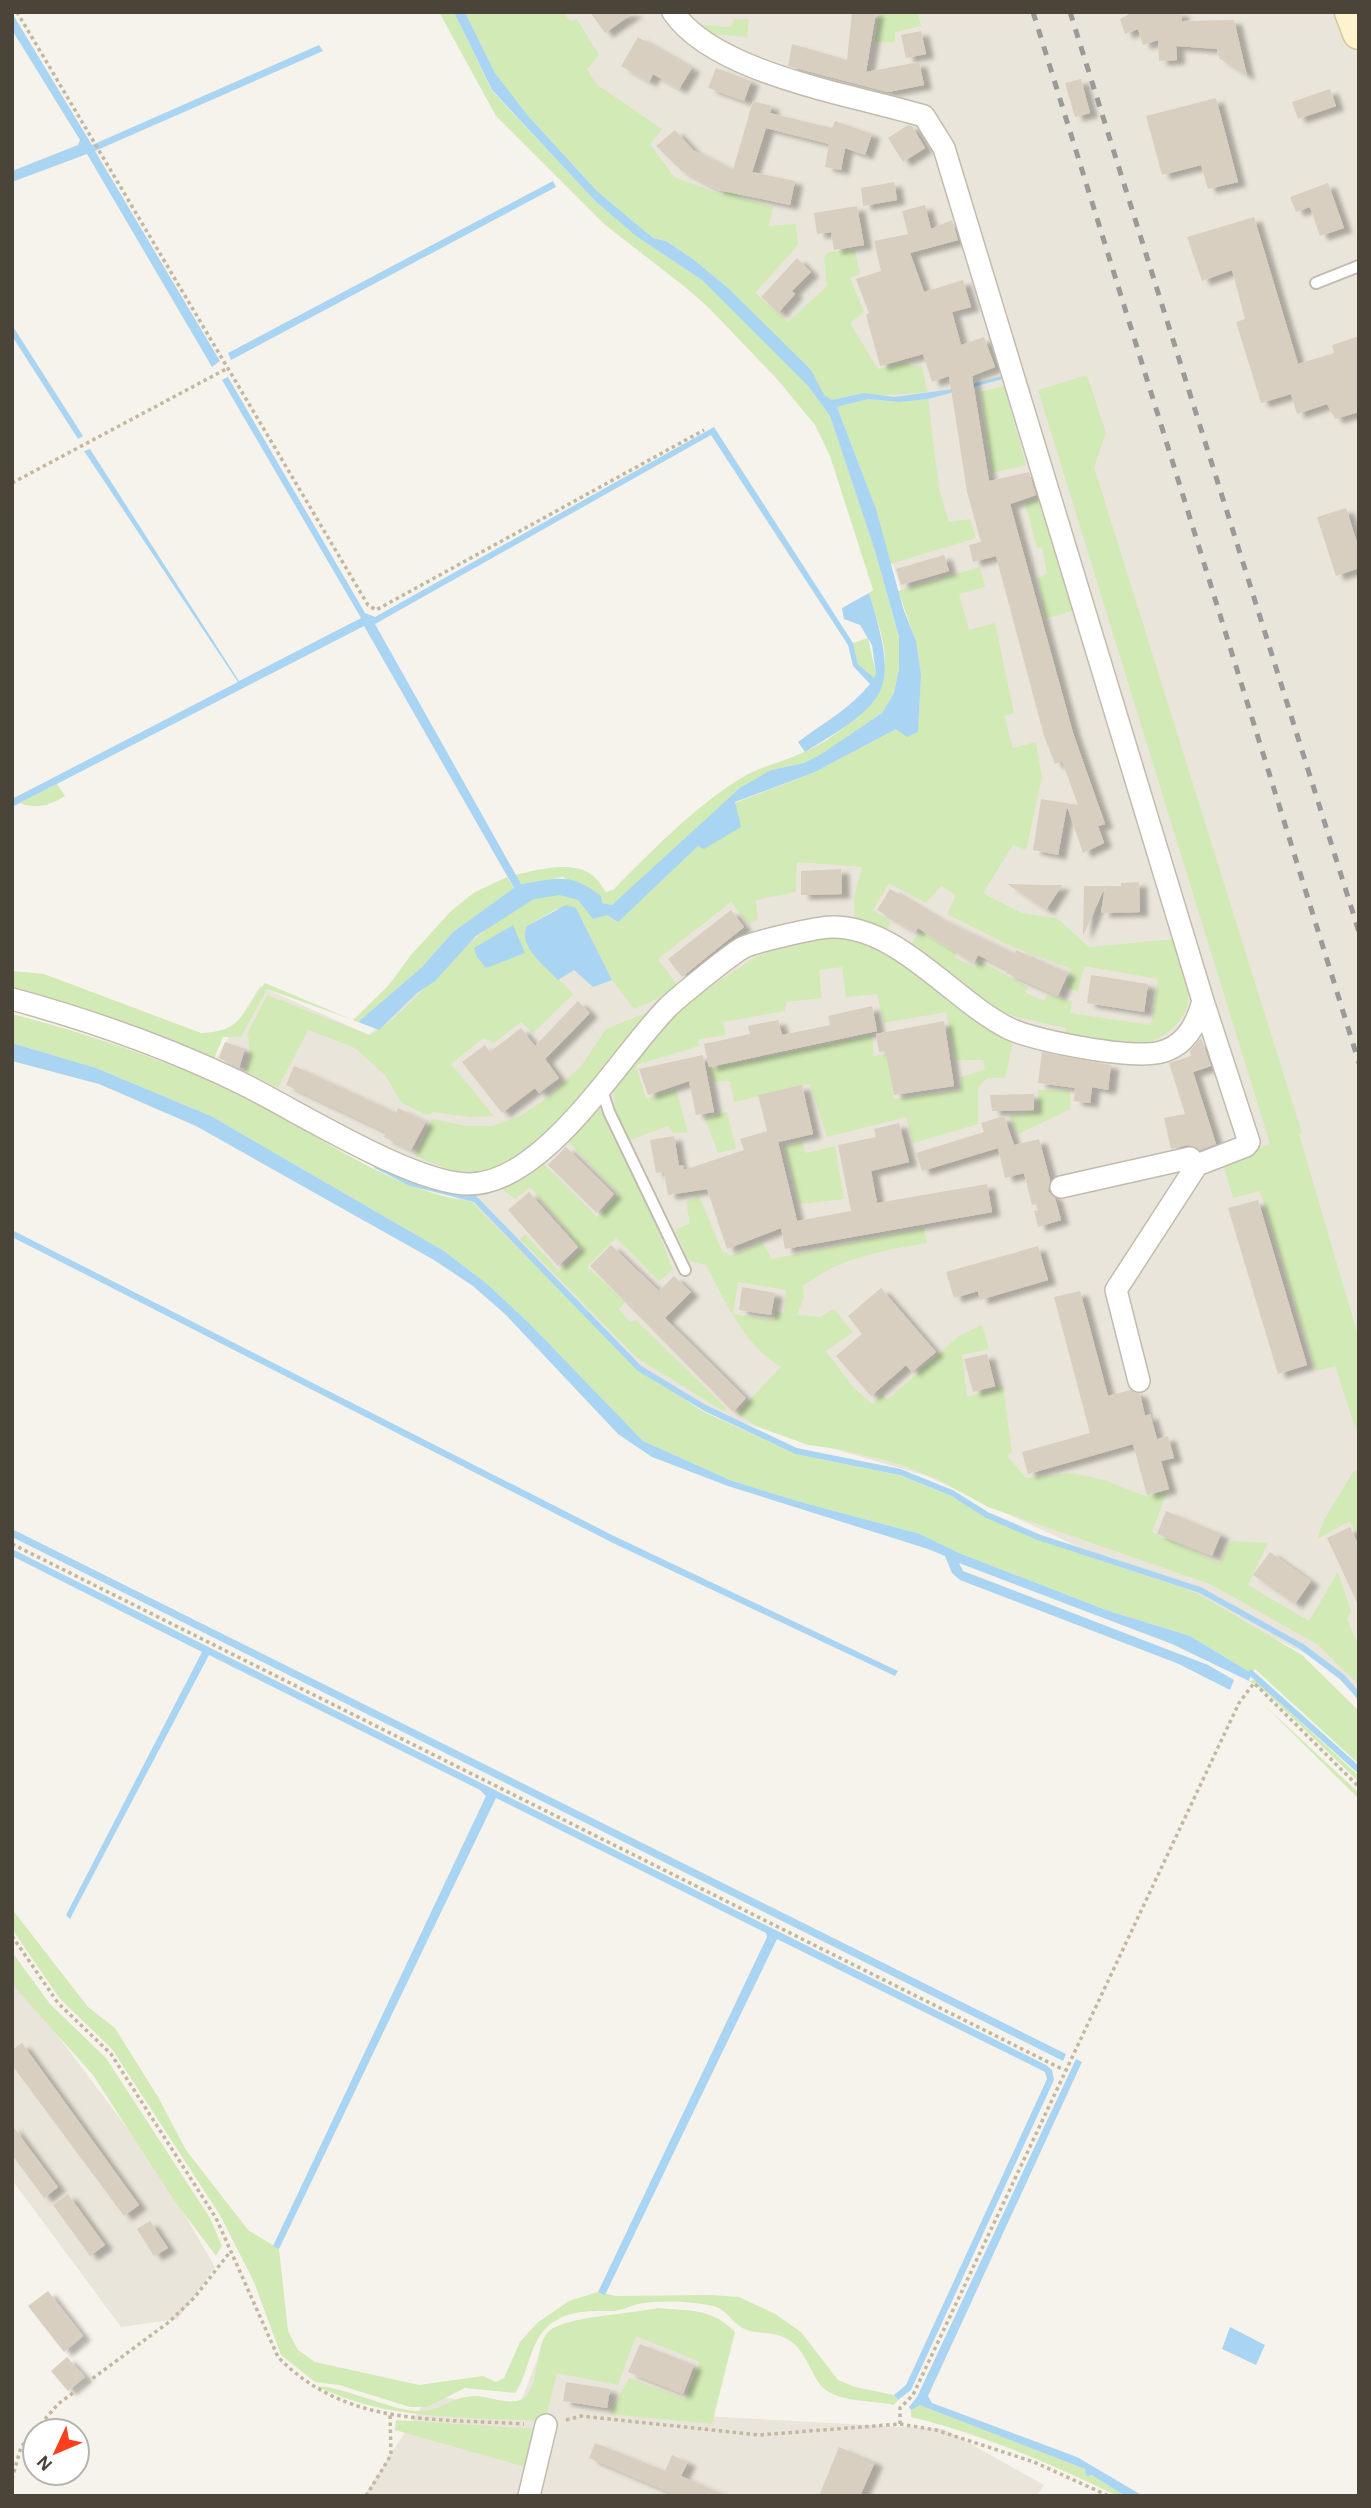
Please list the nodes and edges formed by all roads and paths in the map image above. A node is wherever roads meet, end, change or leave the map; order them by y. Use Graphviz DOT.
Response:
graph roads {
  1 [pos="17,12"];
  2 [pos="673,12"];
  3 [pos="1351,12"];
  4 [pos="1359,33"];
  5 [pos="1359,266"];
  6 [pos="1316,283"];
  7 [pos="228,368"];
  8 [pos="704,430"];
  9 [pos="12,483"];
  10 [pos="12,999"];
  11 [pos="1203,1001"];
  12 [pos="602,1090"];
  13 [pos="1197,1165"];
  14 [pos="1061,1187"];
  15 [pos="685,1270"];
  16 [pos="1139,1381"];
  17 [pos="12,1544"];
  18 [pos="1359,1787"];
  19 [pos="12,1936"];
  20 [pos="1064,2070"];
  21 [pos="230,2252"];
  22 [pos="390,2415"];
  23 [pos="900,2424"];
  24 [pos="546,2426"];
  25 [pos="12,2479"];
  26 [pos="366,2496"];
  27 [pos="529,2496"];
  28 [pos="1109,2496"];
  1 -- 7 [label="path"];
  2 -- 11 [label="street"];
  3 -- 4 [label="main road"];
  5 -- 6 [label="lane"];
  7 -- 8 [label="path"];
  7 -- 9 [label="path"];
  10 -- 12 [label="street"];
  11 -- 12 [label="street"];
  11 -- 13 [label="street"];
  12 -- 15 [label="lane"];
  13 -- 14 [label="street"];
  13 -- 16 [label="street"];
  17 -- 20 [label="path"];
  18 -- 20 [label="path"];
  19 -- 21 [label="path"];
  20 -- 23 [label="path"];
  21 -- 22 [label="path"];
  21 -- 25 [label="path"];
  22 -- 24 [label="path"];
  22 -- 26 [label="path"];
  23 -- 24 [label="path"];
  23 -- 28 [label="path"];
  24 -- 27 [label="street"];
}
